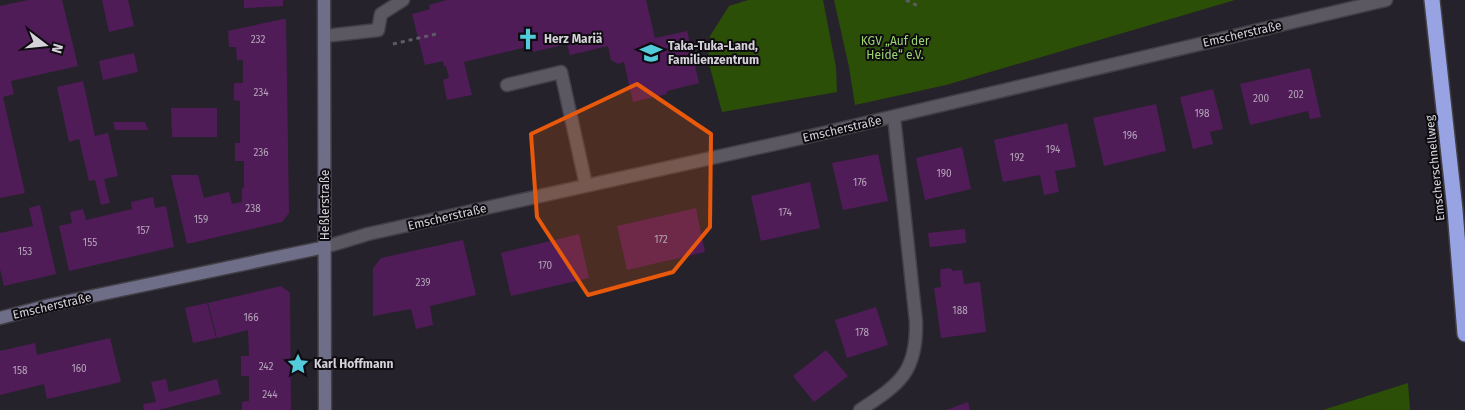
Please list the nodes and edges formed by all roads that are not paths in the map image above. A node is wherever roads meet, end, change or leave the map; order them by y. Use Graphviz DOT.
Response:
graph roads {
  1 [pos="324,0"];
  2 [pos="403,0"];
  3 [pos="1386,0"];
  4 [pos="1432,0"];
  5 [pos="325,36"];
  6 [pos="507,85"];
  7 [pos="894,117"];
  8 [pos="586,185"];
  9 [pos="325,247"];
  10 [pos="0,318"];
  11 [pos="1465,334"];
  12 [pos="325,410"];
  13 [pos="860,410"];
  1 -- 5 [label="street, Heßlerstraße"];
  2 -- 5 [label="street"];
  3 -- 7 [label="street, Emscherstraße"];
  4 -- 11 [label="highway, Emscherschnellweg"];
  5 -- 9 [label="street, Heßlerstraße"];
  6 -- 8 [label="street"];
  7 -- 8 [label="street, Emscherstraße"];
  7 -- 13 [label="street, Emscherstraße"];
  8 -- 9 [label="street, Emscherstraße"];
  9 -- 10 [label="street, Emscherstraße"];
  9 -- 12 [label="street, Heßlerstraße"];
}
